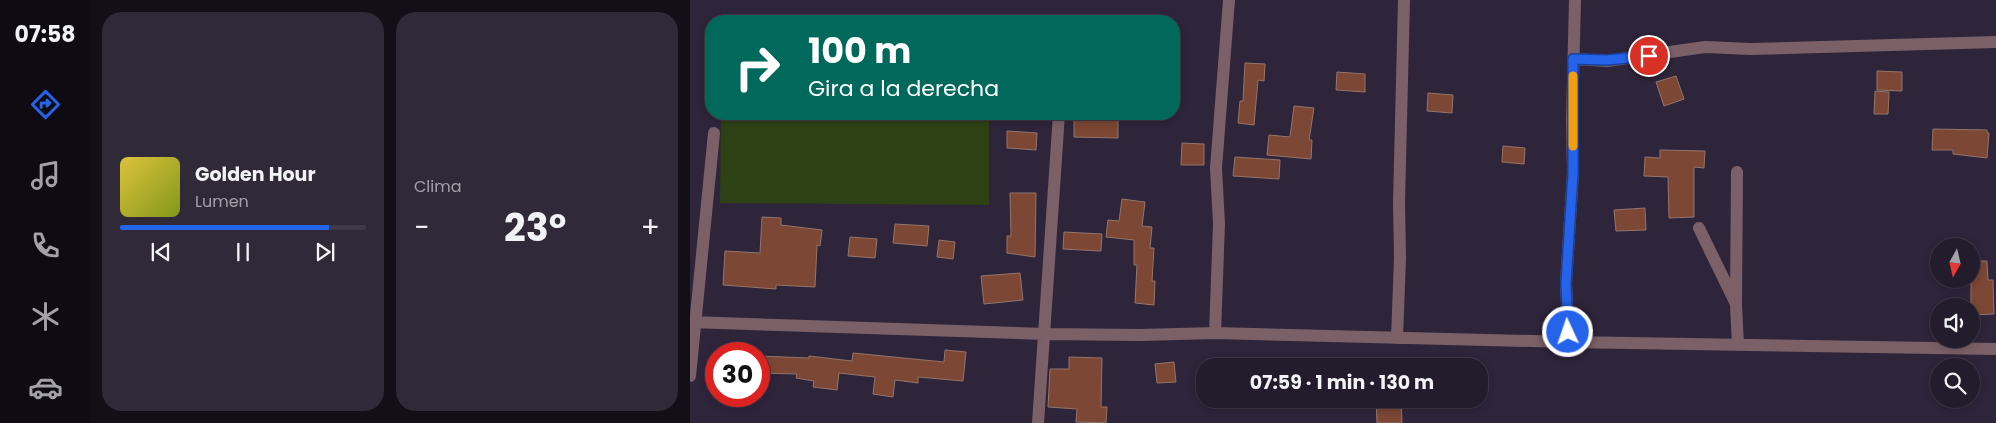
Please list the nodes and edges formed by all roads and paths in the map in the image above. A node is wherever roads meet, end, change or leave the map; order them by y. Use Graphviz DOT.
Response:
graph roads {
  1 [pos="1229,0"];
  2 [pos="1404,0"];
  3 [pos="1575,0"];
  4 [pos="1996,42"];
  5 [pos="1573,59"];
  6 [pos="1059,120"];
  7 [pos="714,133"];
  8 [pos="1737,172"];
  9 [pos="1699,228"];
  10 [pos="1736,305"];
  11 [pos="693,322"];
  12 [pos="1215,333"];
  13 [pos="1044,334"];
  14 [pos="1396,338"];
  15 [pos="1570,342"];
  16 [pos="1738,345"];
  17 [pos="1996,349"];
  18 [pos="690,376"];
  19 [pos="1038,423"];
  1 -- 12 [label="street"];
  2 -- 14 [label="street"];
  3 -- 5 [label="street"];
  4 -- 5 [label="street"];
  5 -- 15 [label="street"];
  6 -- 13 [label="street"];
  7 -- 11 [label="street"];
  8 -- 10 [label="street"];
  9 -- 10 [label="street"];
  10 -- 16 [label="street"];
  11 -- 13 [label="street"];
  11 -- 18 [label="street"];
  12 -- 13 [label="street"];
  12 -- 14 [label="street"];
  13 -- 19 [label="street"];
  14 -- 15 [label="street"];
  15 -- 16 [label="street"];
  16 -- 17 [label="street"];
}
